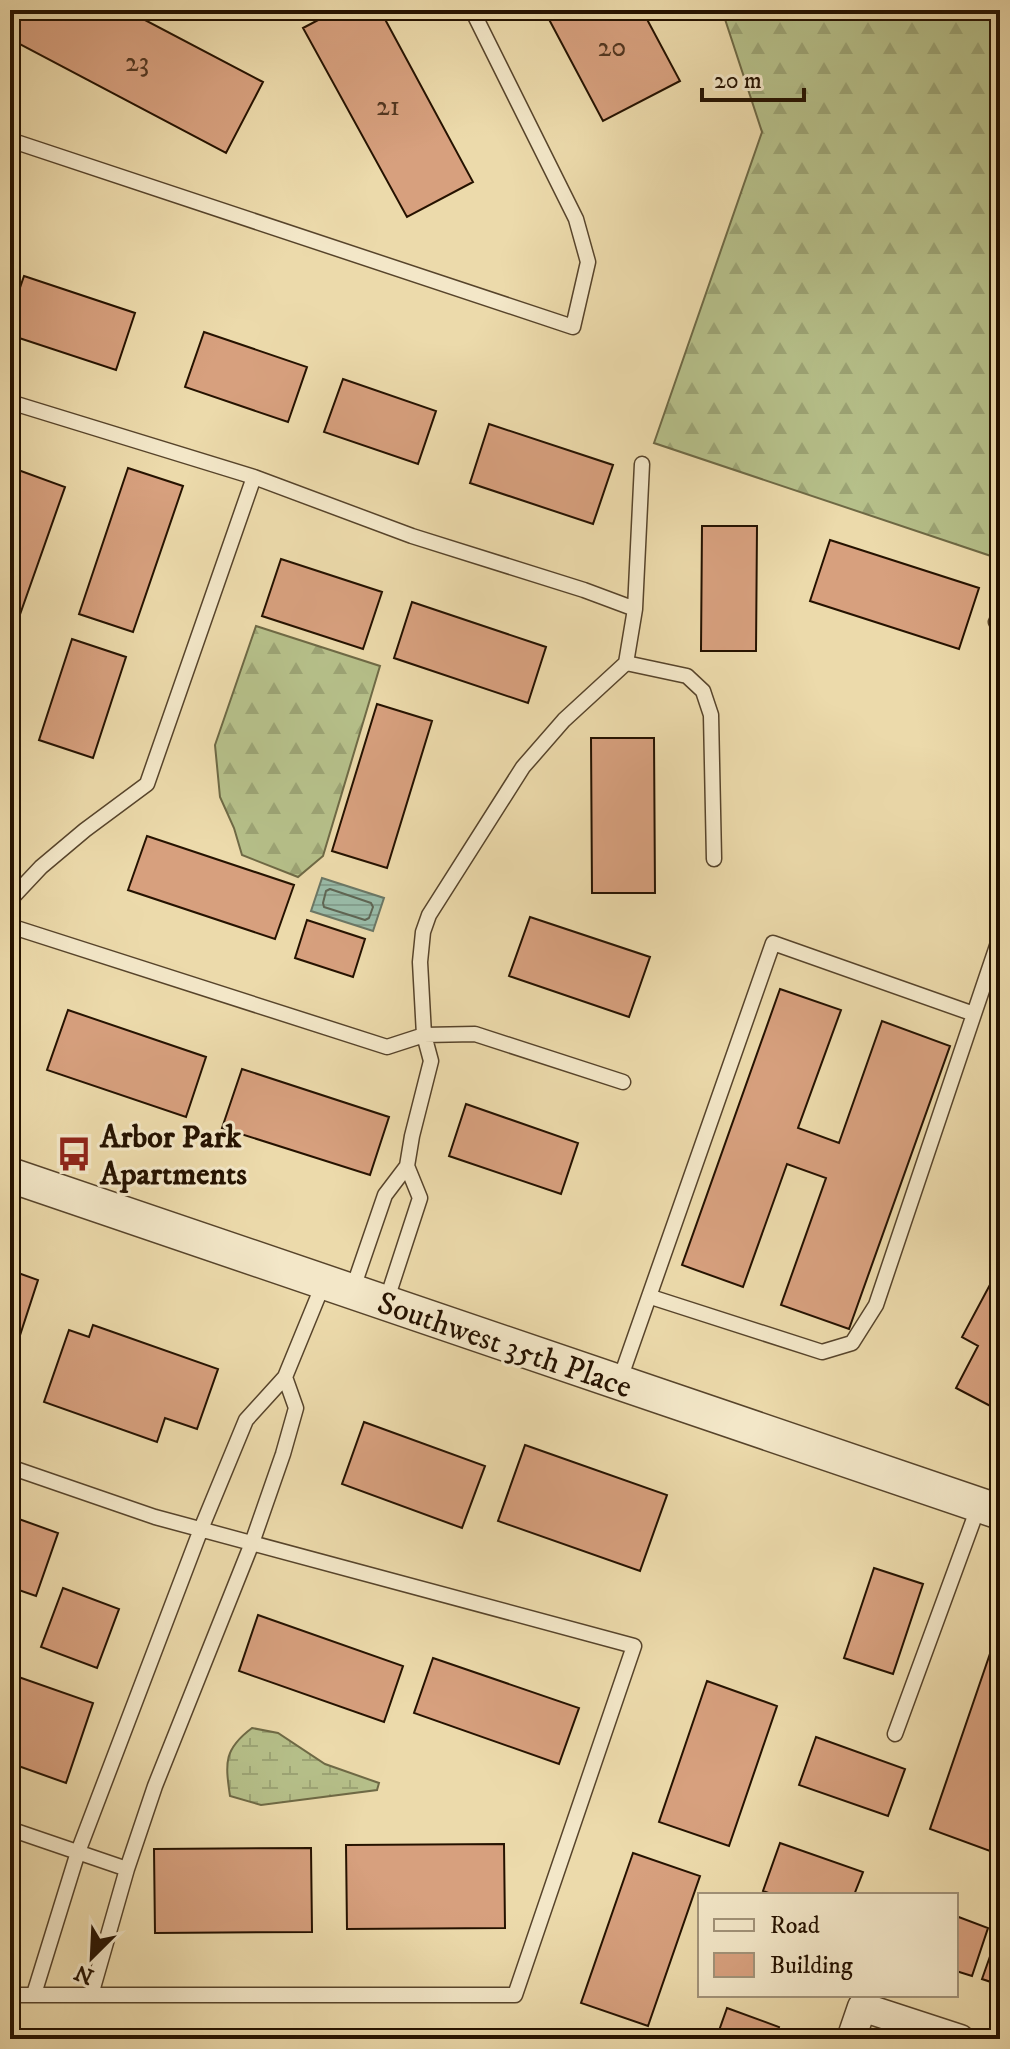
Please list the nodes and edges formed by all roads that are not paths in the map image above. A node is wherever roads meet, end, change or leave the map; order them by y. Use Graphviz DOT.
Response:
graph roads {
  1 [pos="472,10"];
  2 [pos="10,140"];
  3 [pos="10,402"];
  4 [pos="642,464"];
  5 [pos="254,477"];
  6 [pos="635,609"];
  7 [pos="626,663"];
  8 [pos="714,859"];
  9 [pos="10,900"];
  10 [pos="10,926"];
  11 [pos="1000,937"];
  12 [pos="974,1014"];
  13 [pos="424,1035"];
  14 [pos="623,1082"];
  15 [pos="407,1166"];
  16 [pos="10,1175"];
  17 [pos="338,1287"];
  18 [pos="651,1297"];
  19 [pos="385,1303"];
  20 [pos="285,1377"];
  21 [pos="619,1383"];
  22 [pos="10,1467"];
  23 [pos="989,1508"];
  24 [pos="201,1529"];
  25 [pos="252,1543"];
  26 [pos="895,1734"];
  27 [pos="10,1829"];
  28 [pos="78,1852"];
  29 [pos="127,1869"];
  30 [pos="34,1994"];
  31 [pos="10,1995"];
  32 [pos="91,1995"];
  33 [pos="851,2039"];
  34 [pos="960,2039"];
  1 -- 2 [label="lane"];
  3 -- 5 [label="lane"];
  4 -- 6 [label="lane"];
  5 -- 6 [label="lane"];
  5 -- 9 [label="lane"];
  6 -- 7 [label="lane"];
  7 -- 8 [label="lane"];
  7 -- 13 [label="lane"];
  10 -- 13 [label="lane"];
  11 -- 12 [label="lane"];
  12 -- 18 [label="lane"];
  12 -- 18 [label="lane"];
  13 -- 14 [label="lane"];
  13 -- 15 [label="lane"];
  15 -- 17 [label="lane"];
  15 -- 19 [label="lane"];
  16 -- 17 [label="street, Southwest 35th Place"];
  17 -- 19 [label="street, Southwest 35th Place"];
  17 -- 20 [label="lane"];
  18 -- 21 [label="lane"];
  19 -- 21 [label="street, Southwest 35th Place"];
  20 -- 24 [label="lane"];
  20 -- 25 [label="lane"];
  21 -- 23 [label="street, Southwest 35th Place"];
  22 -- 24 [label="lane"];
  23 -- 26 [label="lane"];
  24 -- 25 [label="lane"];
  24 -- 28 [label="lane"];
  25 -- 29 [label="lane"];
  25 -- 32 [label="lane"];
  27 -- 28 [label="lane"];
  28 -- 29 [label="lane"];
  28 -- 30 [label="lane"];
  29 -- 32 [label="lane"];
  30 -- 31 [label="lane"];
  30 -- 32 [label="lane"];
  33 -- 34 [label="street"];
}
